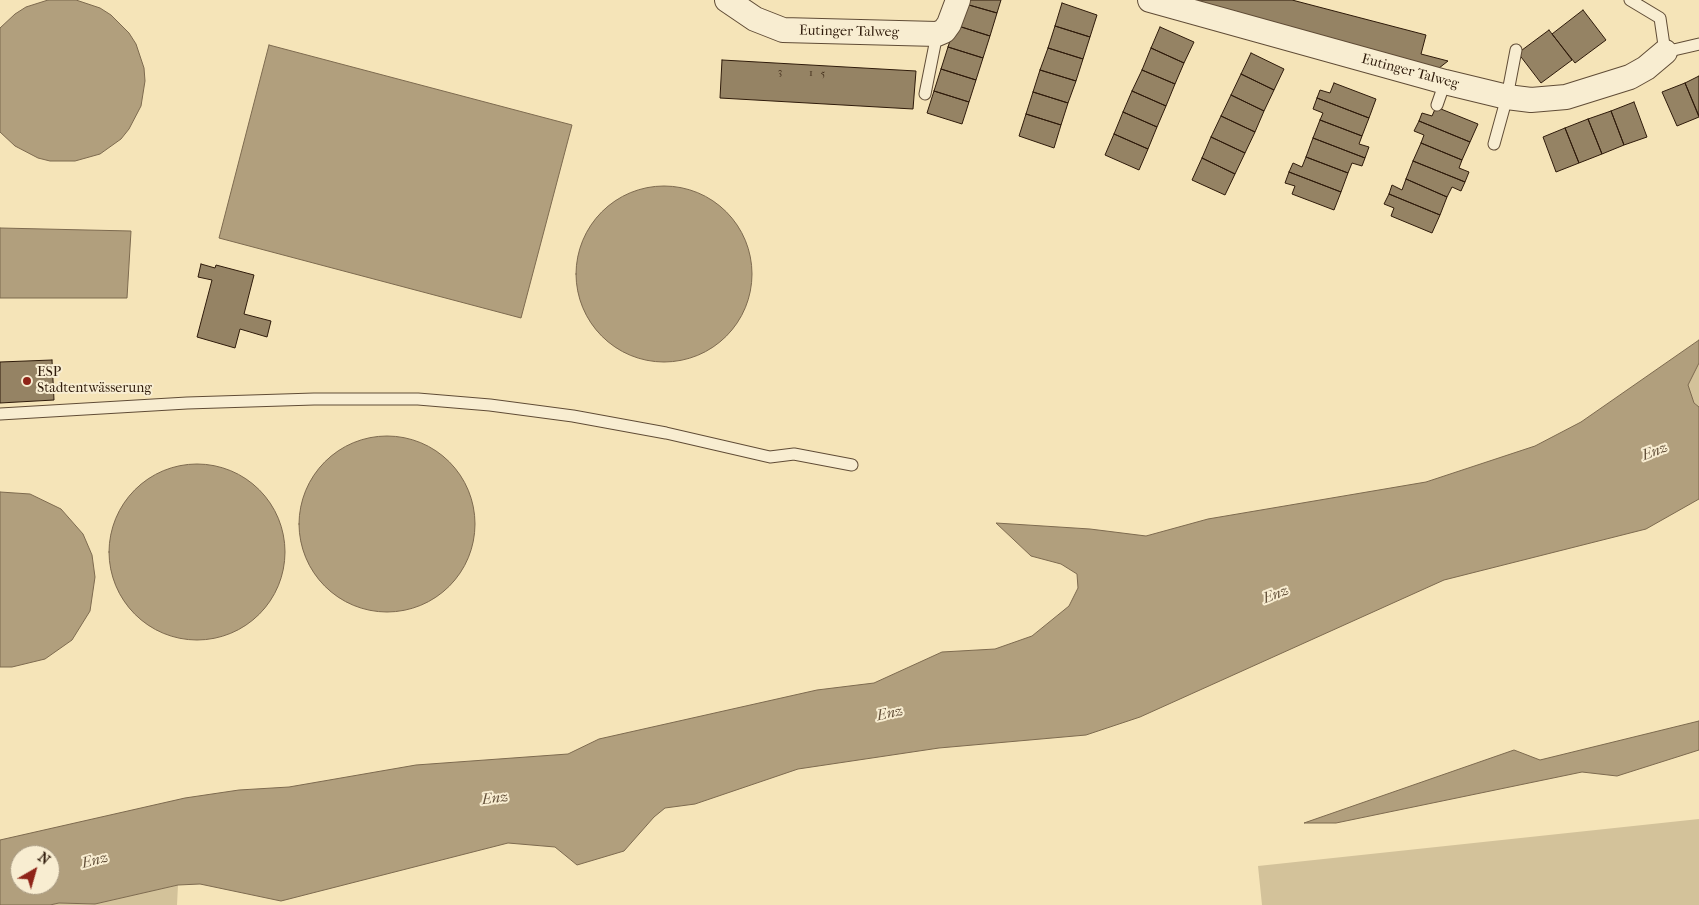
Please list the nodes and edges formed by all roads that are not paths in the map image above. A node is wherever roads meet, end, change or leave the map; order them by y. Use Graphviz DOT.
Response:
graph roads {
  1 [pos="727,0"];
  2 [pos="958,0"];
  3 [pos="1150,0"];
  4 [pos="1630,0"];
  5 [pos="937,34"];
  6 [pos="1699,44"];
  7 [pos="1516,50"];
  8 [pos="1665,52"];
  9 [pos="1445,82"];
  10 [pos="925,94"];
  11 [pos="1507,97"];
  12 [pos="1437,105"];
  13 [pos="1494,144"];
  14 [pos="0,414"];
  15 [pos="852,465"];
  1 -- 5 [label="street, Eutinger Talweg"];
  2 -- 5 [label="street"];
  3 -- 9 [label="street, Eutinger Talweg"];
  4 -- 8 [label="lane"];
  5 -- 10 [label="lane"];
  6 -- 8 [label="lane"];
  7 -- 11 [label="lane"];
  8 -- 11 [label="street, Eutinger Talweg"];
  9 -- 11 [label="street, Eutinger Talweg"];
  9 -- 12 [label="lane"];
  11 -- 13 [label="lane"];
  14 -- 15 [label="lane"];
}
